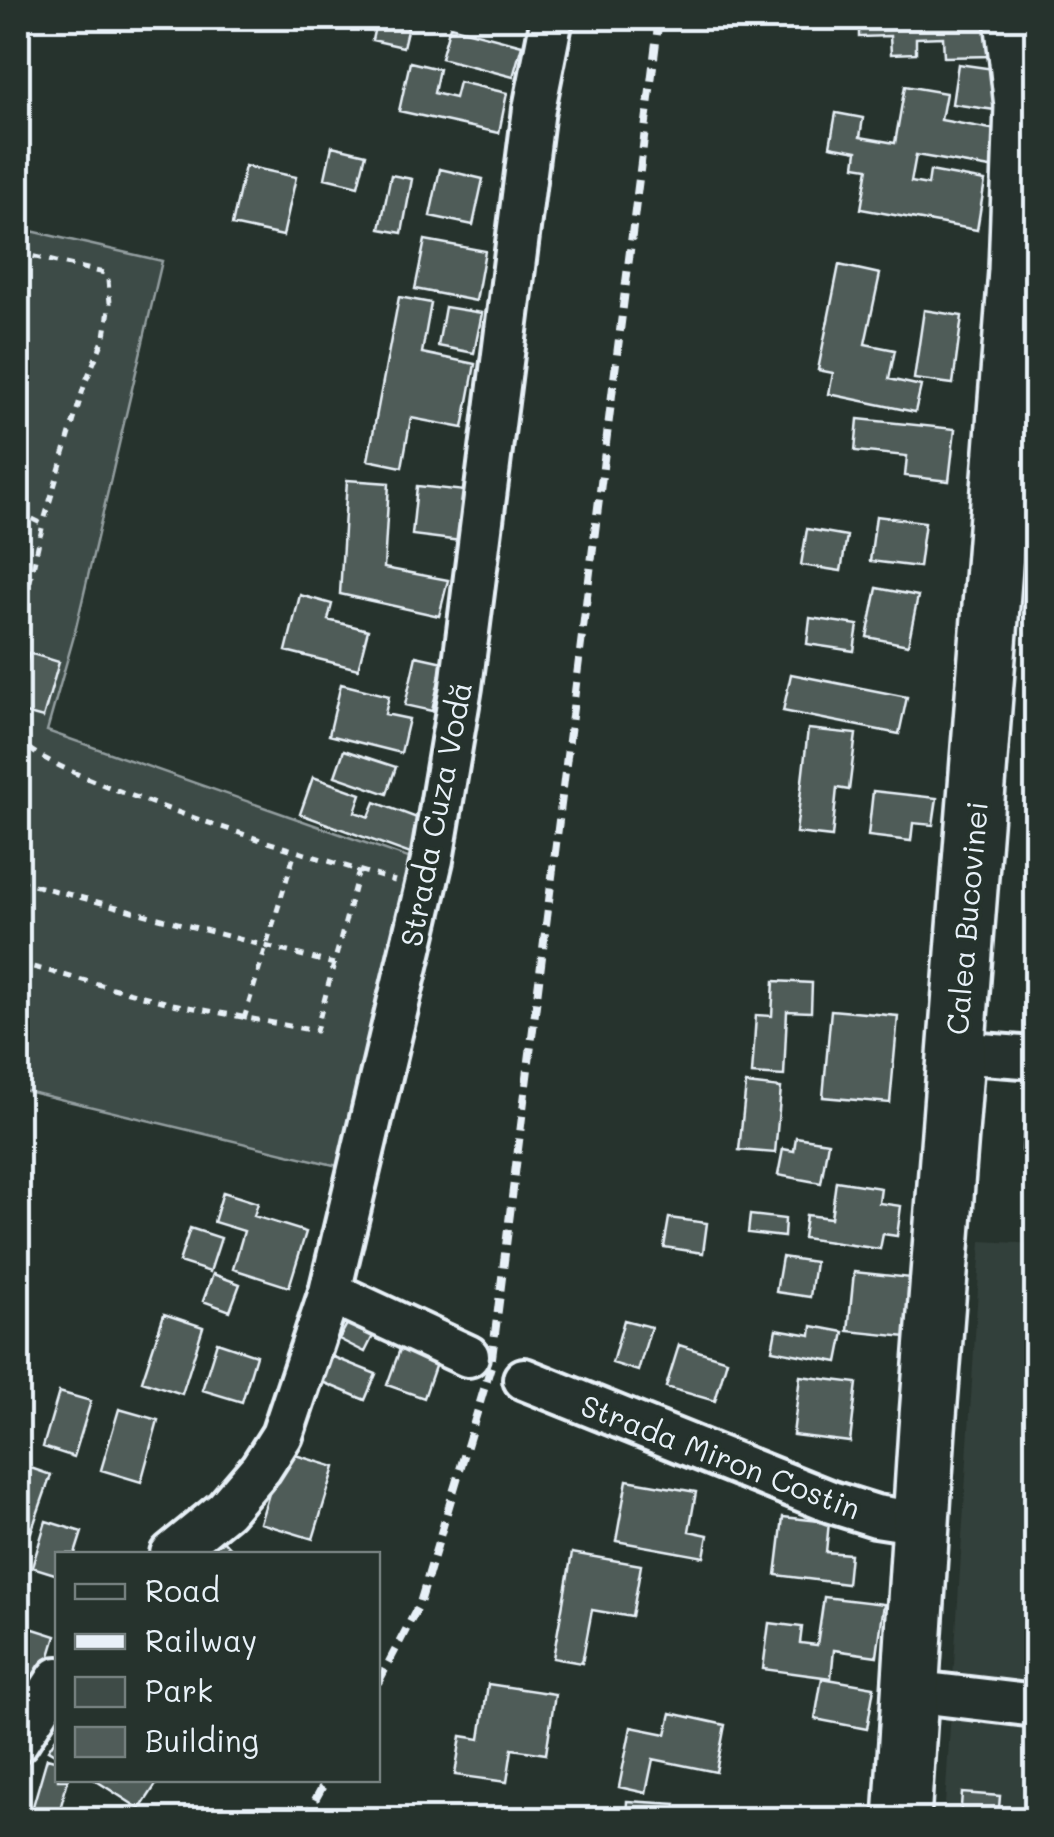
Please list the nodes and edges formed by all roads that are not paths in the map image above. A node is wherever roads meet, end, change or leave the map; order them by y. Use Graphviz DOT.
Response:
graph roads {
  1 [pos="552,18"];
  2 [pos="1013,18"];
  3 [pos="955,1052"];
  4 [pos="1036,1058"];
  5 [pos="330,1292"];
  6 [pos="468,1356"];
  7 [pos="524,1379"];
  8 [pos="921,1523"];
  9 [pos="173,1552"];
  10 [pos="55,1683"];
  11 [pos="910,1690"];
  12 [pos="1036,1706"];
  13 [pos="18,1742"];
  14 [pos="902,1820"];
  1 -- 5 [label="street, Strada Cuza Vodă"];
  2 -- 3 [label="highway, Calea Bucovinei"];
  3 -- 4 [label="street"];
  3 -- 8 [label="highway, Calea Bucovinei"];
  5 -- 6 [label="street"];
  5 -- 9 [label="street, Strada Cuza Vodă"];
  7 -- 8 [label="street, Strada Miron Costin"];
  8 -- 11 [label="highway, Calea Bucovinei"];
  10 -- 13 [label="street"];
  11 -- 12 [label="street"];
  11 -- 14 [label="highway, Calea Bucovinei"];
}
